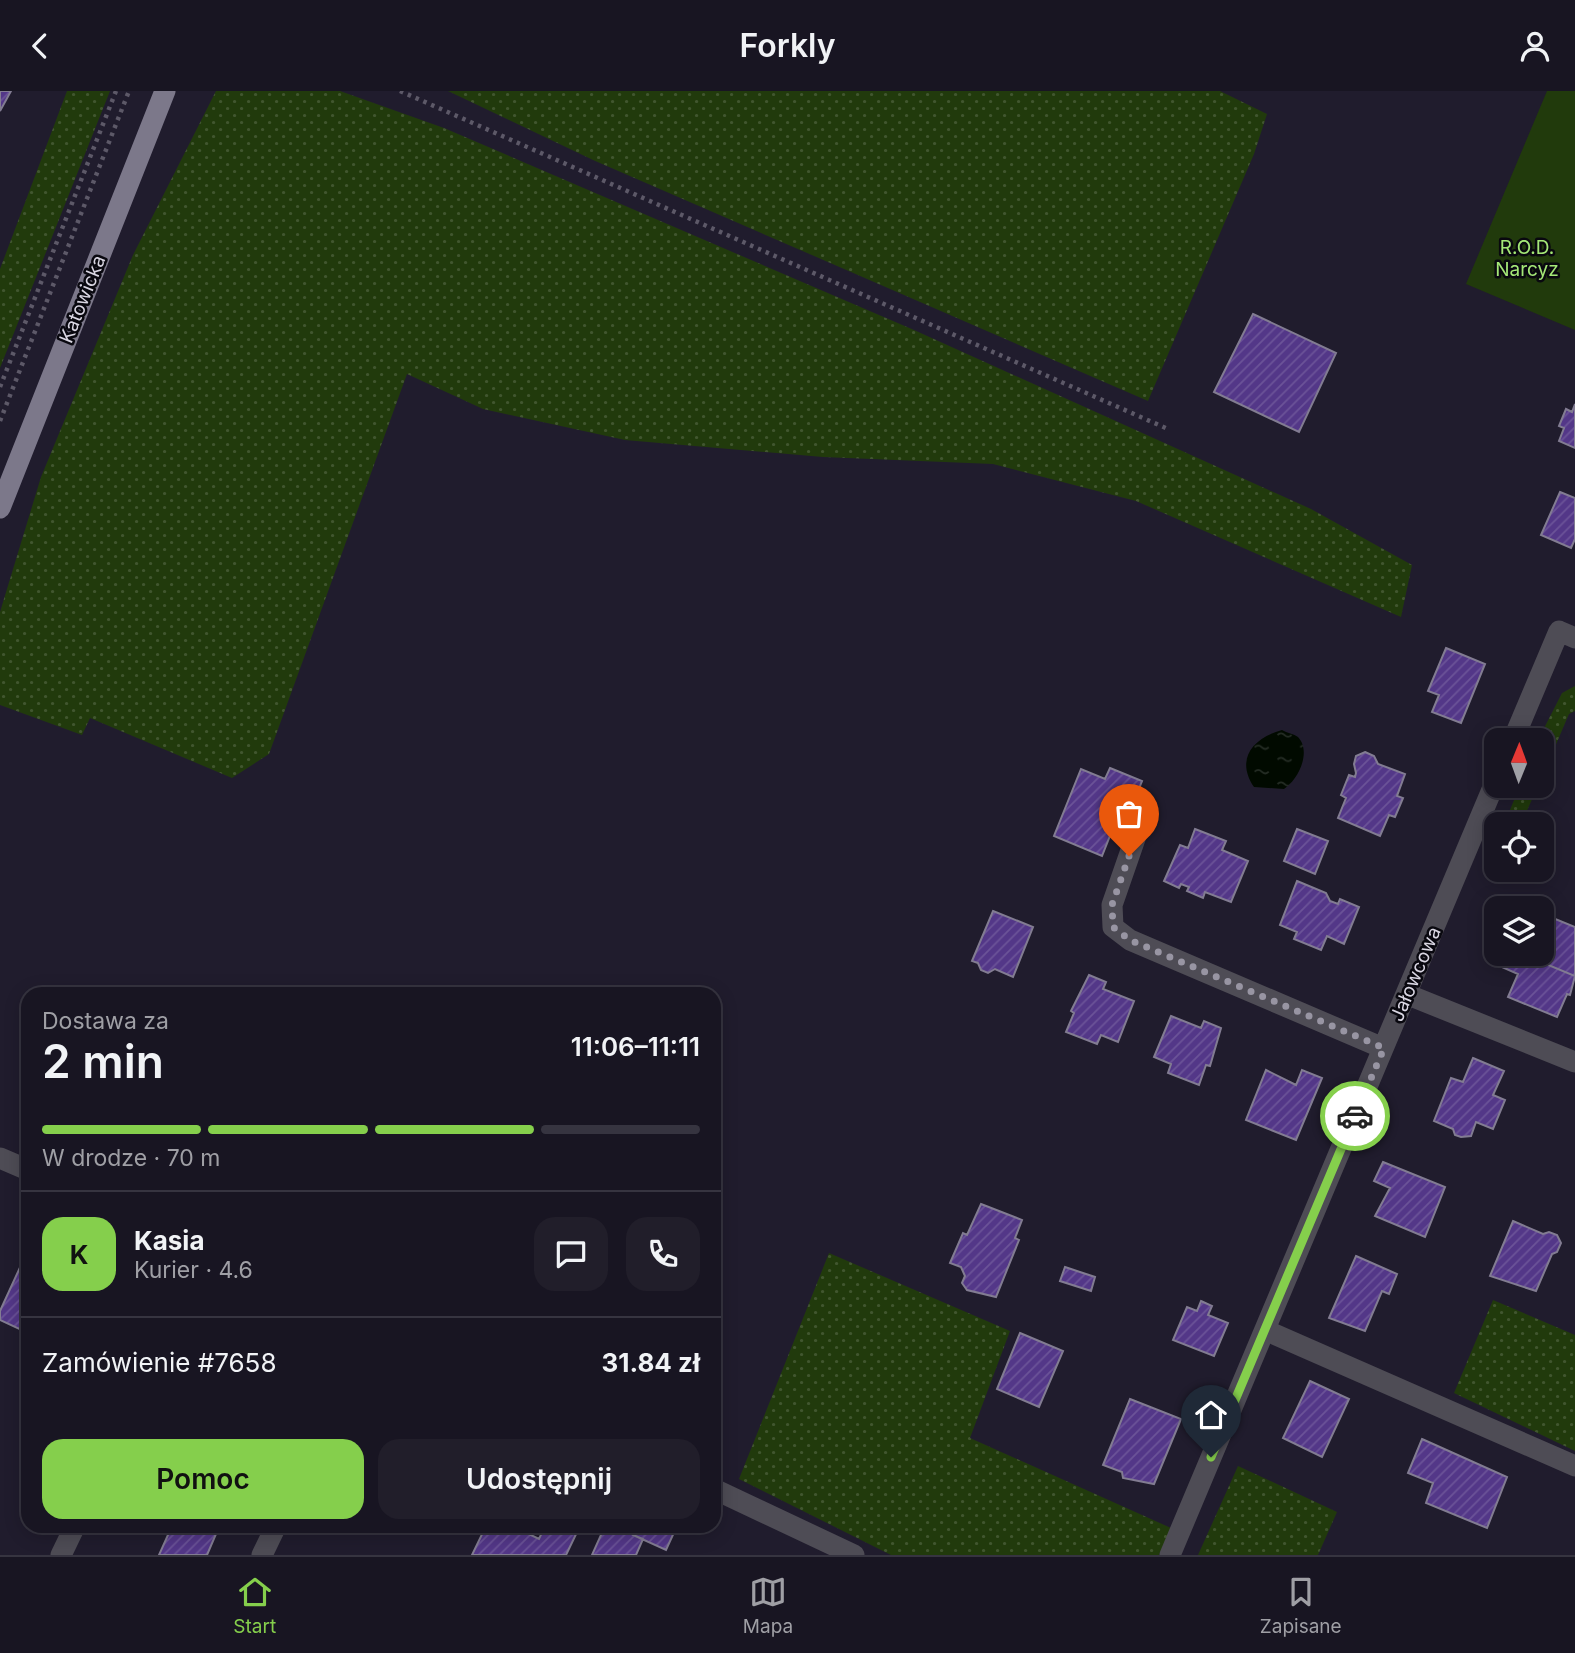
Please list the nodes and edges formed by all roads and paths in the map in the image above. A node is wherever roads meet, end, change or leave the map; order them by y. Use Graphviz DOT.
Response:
graph roads {
  1 [pos="116,91"];
  2 [pos="130,91"];
  3 [pos="165,91"];
  4 [pos="400,91"];
  5 [pos="0,387"];
  6 [pos="0,421"];
  7 [pos="1168,429"];
  8 [pos="0,508"];
  9 [pos="1575,638"];
  10 [pos="1518,728"];
  11 [pos="1489,798"];
  12 [pos="1146,807"];
  13 [pos="1406,994"];
  14 [pos="1384,1048"];
  15 [pos="1575,1062"];
  16 [pos="0,1158"];
  17 [pos="21,1167"];
  18 [pos="1265,1331"];
  19 [pos="1575,1466"];
  20 [pos="721,1492"];
  21 [pos="72,1533"];
  22 [pos="273,1533"];
  23 [pos="61,1555"];
  24 [pos="262,1555"];
  25 [pos="854,1555"];
  26 [pos="1170,1555"];
  1 -- 5 [label="path"];
  2 -- 6 [label="path"];
  3 -- 8 [label="main road, Katowicka"];
  4 -- 7 [label="path"];
  9 -- 10 [label="street"];
  11 -- 13 [label="street, Jałowcowa"];
  12 -- 14 [label="street"];
  13 -- 14 [label="street, Jałowcowa"];
  13 -- 15 [label="street"];
  14 -- 18 [label="street, Jałowcowa"];
  16 -- 17 [label="street"];
  18 -- 19 [label="street"];
  18 -- 26 [label="street, Jałowcowa"];
  20 -- 25 [label="street"];
  21 -- 23 [label="street"];
  22 -- 24 [label="street"];
}
